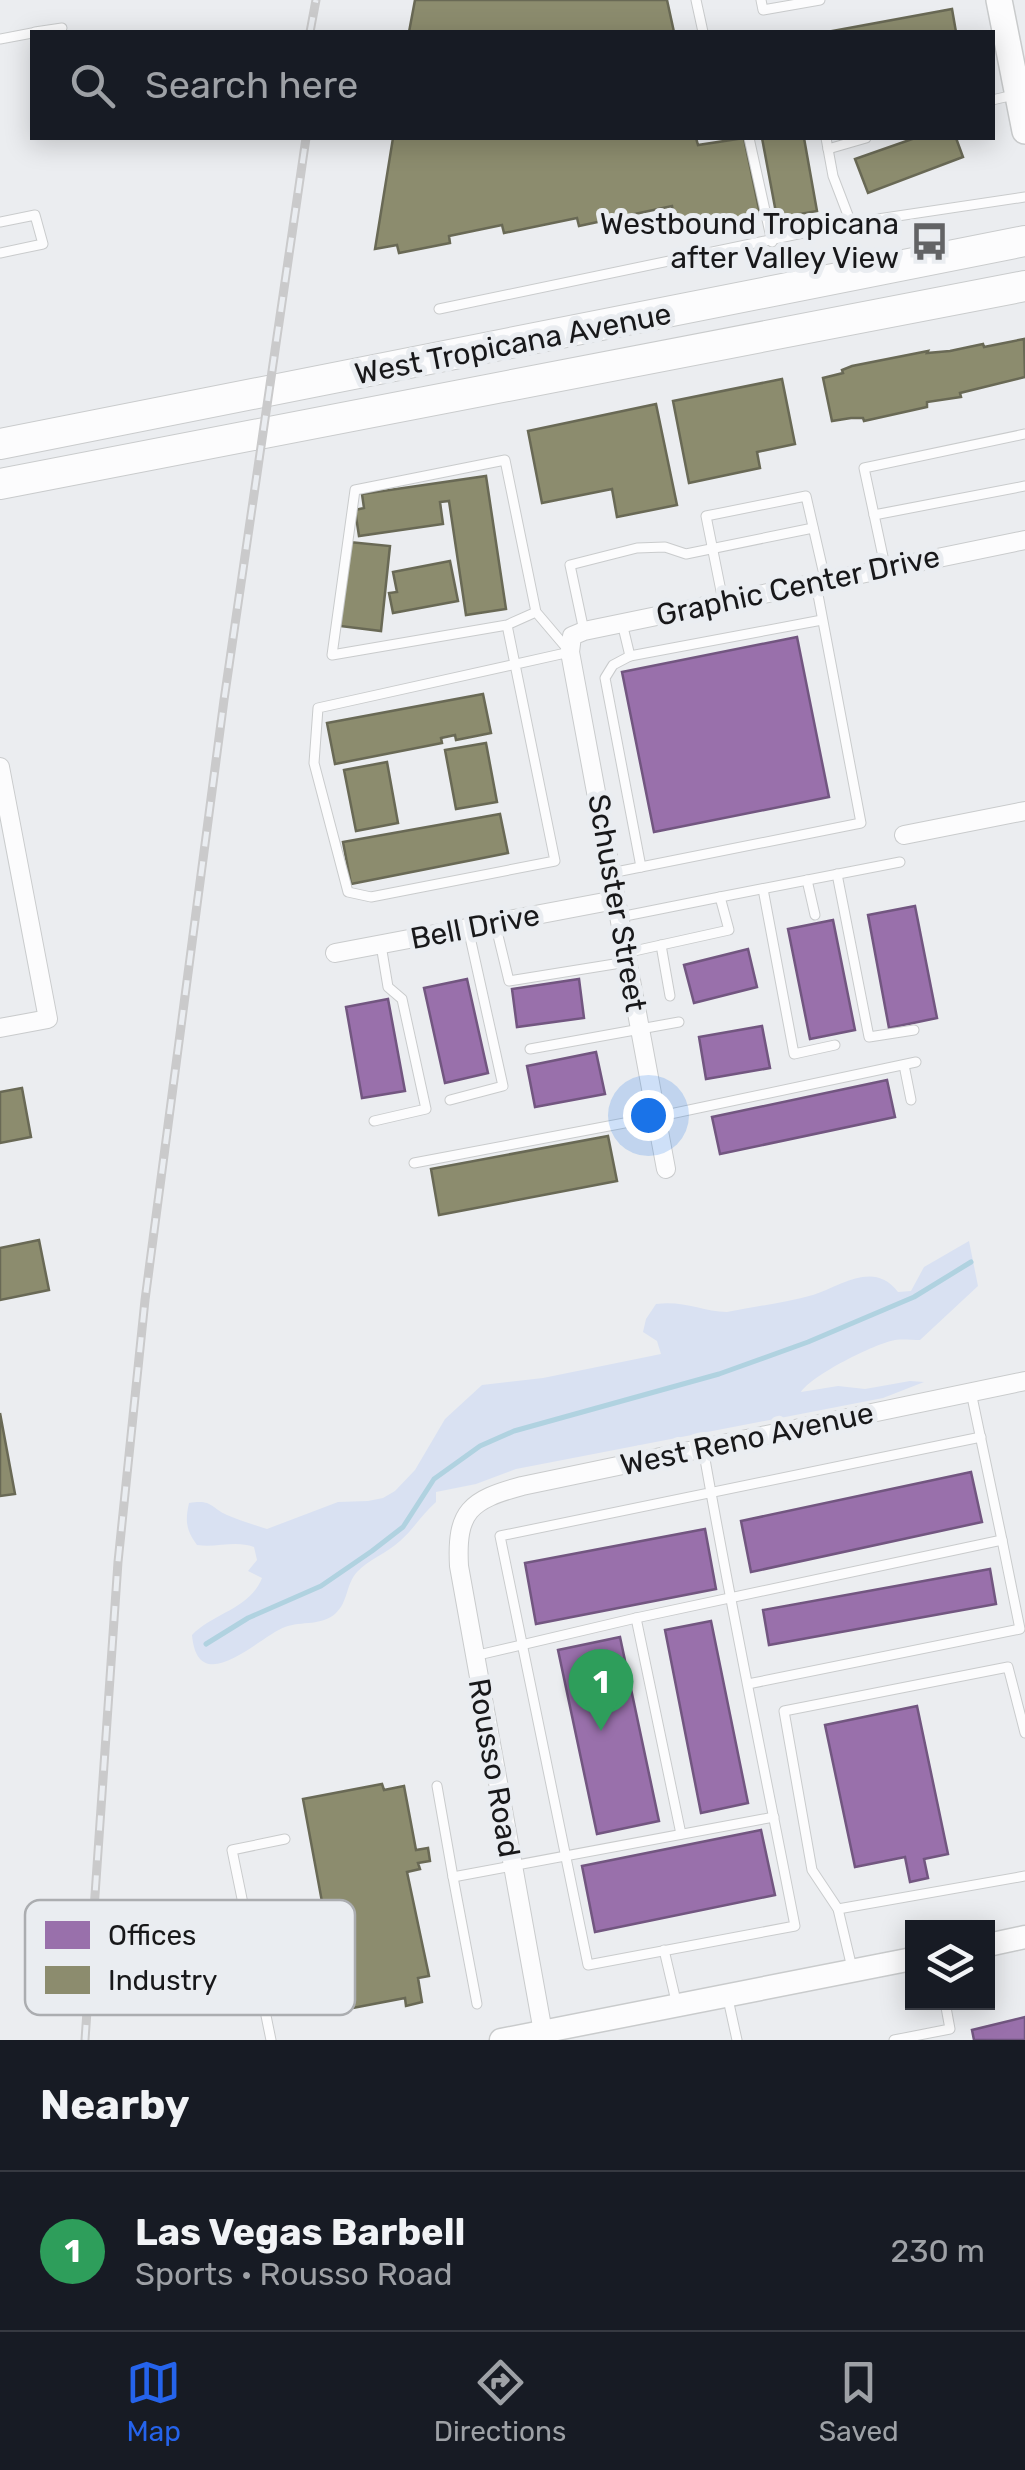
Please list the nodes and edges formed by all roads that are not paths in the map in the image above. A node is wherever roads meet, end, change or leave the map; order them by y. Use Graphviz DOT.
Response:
graph roads {
  1 [pos="696,0"];
  2 [pos="761,0"];
  3 [pos="820,0"];
  4 [pos="1000,0"];
  5 [pos="62,28"];
  6 [pos="51,30"];
  7 [pos="703,30"];
  8 [pos="30,34"];
  9 [pos="1008,36"];
  10 [pos="0,38"];
  11 [pos="1005,97"];
  12 [pos="1025,131"];
  13 [pos="749,140"];
  14 [pos="826,140"];
  15 [pos="859,140"];
  16 [pos="828,149"];
  17 [pos="1025,197"];
  18 [pos="0,222"];
  19 [pos="850,223"];
  20 [pos="1025,241"];
  21 [pos="772,242"];
  22 [pos="0,253"];
  23 [pos="1025,286"];
  24 [pos="439,309"];
  25 [pos="1025,434"];
  26 [pos="0,444"];
  27 [pos="0,484"];
  28 [pos="1025,486"];
  29 [pos="874,515"];
  30 [pos="813,528"];
  31 [pos="1025,540"];
  32 [pos="713,549"];
  33 [pos="885,566"];
  34 [pos="820,580"];
  35 [pos="723,601"];
  36 [pos="536,612"];
  37 [pos="822,620"];
  38 [pos="622,623"];
  39 [pos="507,625"];
  40 [pos="575,640"];
  41 [pos="630,656"];
  42 [pos="515,662"];
  43 [pos="0,767"];
  44 [pos="1025,811"];
  45 [pos="904,835"];
  46 [pos="900,862"];
  47 [pos="641,867"];
  48 [pos="611,872"];
  49 [pos="836,874"];
  50 [pos="807,880"];
  51 [pos="763,888"];
  52 [pos="720,897"];
  53 [pos="617,909"];
  54 [pos="815,915"];
  55 [pos="496,922"];
  56 [pos="468,928"];
  57 [pos="380,944"];
  58 [pos="660,945"];
  59 [pos="335,953"];
  60 [pos="626,957"];
  61 [pos="670,996"];
  62 [pos="678,1022"];
  63 [pos="0,1028"];
  64 [pos="914,1030"];
  65 [pos="640,1031"];
  66 [pos="836,1045"];
  67 [pos="530,1050"];
  68 [pos="916,1062"];
  69 [pos="904,1064"];
  70 [pos="450,1100"];
  71 [pos="910,1100"];
  72 [pos="656,1117"];
  73 [pos="374,1121"];
  74 [pos="414,1163"];
  75 [pos="666,1169"];
  76 [pos="1025,1381"];
  77 [pos="971,1392"];
  78 [pos="980,1437"];
  79 [pos="703,1448"];
  80 [pos="711,1493"];
  81 [pos="473,1506"];
  82 [pos="1002,1540"];
  83 [pos="732,1598"];
  84 [pos="636,1618"];
  85 [pos="522,1643"];
  86 [pos="474,1656"];
  87 [pos="748,1684"];
  88 [pos="1025,1734"];
  89 [pos="437,1786"];
  90 [pos="774,1817"];
  91 [pos="680,1834"];
  92 [pos="286,1839"];
  93 [pos="566,1858"];
  94 [pos="512,1866"];
  95 [pos="1025,1876"];
  96 [pos="453,1878"];
  97 [pos="242,1900"];
  98 [pos="838,1910"];
  99 [pos="1025,1937"];
  100 [pos="995,1943"];
  101 [pos="664,1950"];
  102 [pos="905,1961"];
  103 [pos="852,1971"];
  104 [pos="727,1996"];
  105 [pos="477,2004"];
  106 [pos="677,2006"];
  107 [pos="946,2010"];
  108 [pos="266,2015"];
  109 [pos="542,2032"];
  110 [pos="271,2040"];
  111 [pos="504,2040"];
  112 [pos="738,2040"];
  113 [pos="894,2040"];
  1 -- 7 [label="lane"];
  2 -- 3 [label="lane"];
  4 -- 9 [label="main road"];
  5 -- 6 [label="lane"];
  8 -- 10 [label="lane"];
  9 -- 11 [label="main road"];
  11 -- 12 [label="main road"];
  13 -- 21 [label="lane"];
  14 -- 16 [label="lane"];
  15 -- 16 [label="lane"];
  16 -- 19 [label="lane"];
  17 -- 19 [label="lane"];
  18 -- 22 [label="lane"];
  19 -- 21 [label="lane"];
  20 -- 26 [label="main road, West Tropicana Avenue"];
  21 -- 24 [label="lane"];
  23 -- 27 [label="main road, West Tropicana Avenue"];
  25 -- 29 [label="lane"];
  28 -- 29 [label="lane"];
  29 -- 33 [label="lane"];
  30 -- 32 [label="lane"];
  30 -- 32 [label="lane"];
  30 -- 34 [label="lane"];
  31 -- 33 [label="street, Graphic Center Drive"];
  32 -- 35 [label="lane"];
  32 -- 40 [label="lane"];
  33 -- 34 [label="street, Graphic Center Drive"];
  34 -- 35 [label="street, Graphic Center Drive"];
  34 -- 37 [label="lane"];
  35 -- 38 [label="street, Graphic Center Drive"];
  36 -- 39 [label="lane"];
  36 -- 39 [label="lane"];
  36 -- 40 [label="lane"];
  37 -- 41 [label="lane"];
  37 -- 47 [label="lane"];
  38 -- 40 [label="street, Graphic Center Drive"];
  38 -- 41 [label="lane"];
  39 -- 42 [label="lane"];
  40 -- 42 [label="lane"];
  40 -- 48 [label="street, Schuster Street"];
  41 -- 47 [label="lane"];
  42 -- 42 [label="lane"];
  43 -- 63 [label="street"];
  44 -- 45 [label="street"];
  46 -- 49 [label="lane"];
  47 -- 48 [label="lane"];
  48 -- 53 [label="street, Schuster Street"];
  49 -- 50 [label="lane"];
  49 -- 64 [label="lane"];
  50 -- 51 [label="lane"];
  50 -- 54 [label="lane"];
  51 -- 52 [label="lane"];
  51 -- 66 [label="lane"];
  52 -- 53 [label="lane"];
  52 -- 58 [label="lane"];
  53 -- 55 [label="street, Bell Drive"];
  53 -- 60 [label="street, Schuster Street"];
  55 -- 56 [label="street, Bell Drive"];
  55 -- 60 [label="lane"];
  56 -- 57 [label="street, Bell Drive"];
  56 -- 70 [label="lane"];
  57 -- 59 [label="street, Bell Drive"];
  57 -- 73 [label="lane"];
  58 -- 60 [label="lane"];
  58 -- 61 [label="lane"];
  60 -- 65 [label="street, Schuster Street"];
  62 -- 65 [label="lane"];
  65 -- 67 [label="lane"];
  65 -- 72 [label="street, Schuster Street"];
  68 -- 69 [label="lane"];
  69 -- 71 [label="lane"];
  69 -- 72 [label="lane"];
  72 -- 74 [label="lane"];
  72 -- 75 [label="street, Schuster Street"];
  76 -- 77 [label="street, West Reno Avenue"];
  77 -- 78 [label="lane"];
  77 -- 79 [label="street, West Reno Avenue"];
  78 -- 80 [label="lane"];
  78 -- 82 [label="lane"];
  79 -- 80 [label="lane"];
  79 -- 81 [label="street, West Reno Avenue"];
  80 -- 83 [label="lane"];
  80 -- 85 [label="lane"];
  81 -- 86 [label="street, Rousso Road"];
  82 -- 83 [label="lane"];
  82 -- 87 [label="lane"];
  83 -- 84 [label="lane"];
  83 -- 87 [label="lane"];
  84 -- 85 [label="lane"];
  84 -- 91 [label="lane"];
  85 -- 86 [label="lane"];
  85 -- 93 [label="lane"];
  86 -- 94 [label="street, Rousso Road"];
  87 -- 90 [label="lane"];
  88 -- 98 [label="lane"];
  89 -- 96 [label="lane"];
  90 -- 91 [label="lane"];
  90 -- 101 [label="lane"];
  91 -- 93 [label="lane"];
  92 -- 97 [label="lane"];
  93 -- 94 [label="lane"];
  93 -- 101 [label="lane"];
  94 -- 96 [label="lane"];
  94 -- 109 [label="street, Rousso Road"];
  95 -- 98 [label="lane"];
  96 -- 105 [label="lane"];
  98 -- 103 [label="lane"];
  99 -- 100 [label="street"];
  101 -- 106 [label="lane"];
  102 -- 103 [label="street"];
  103 -- 104 [label="street"];
  104 -- 106 [label="street"];
  104 -- 112 [label="lane"];
  106 -- 109 [label="street"];
  107 -- 113 [label="lane"];
  108 -- 110 [label="lane"];
  109 -- 111 [label="street"];
}
